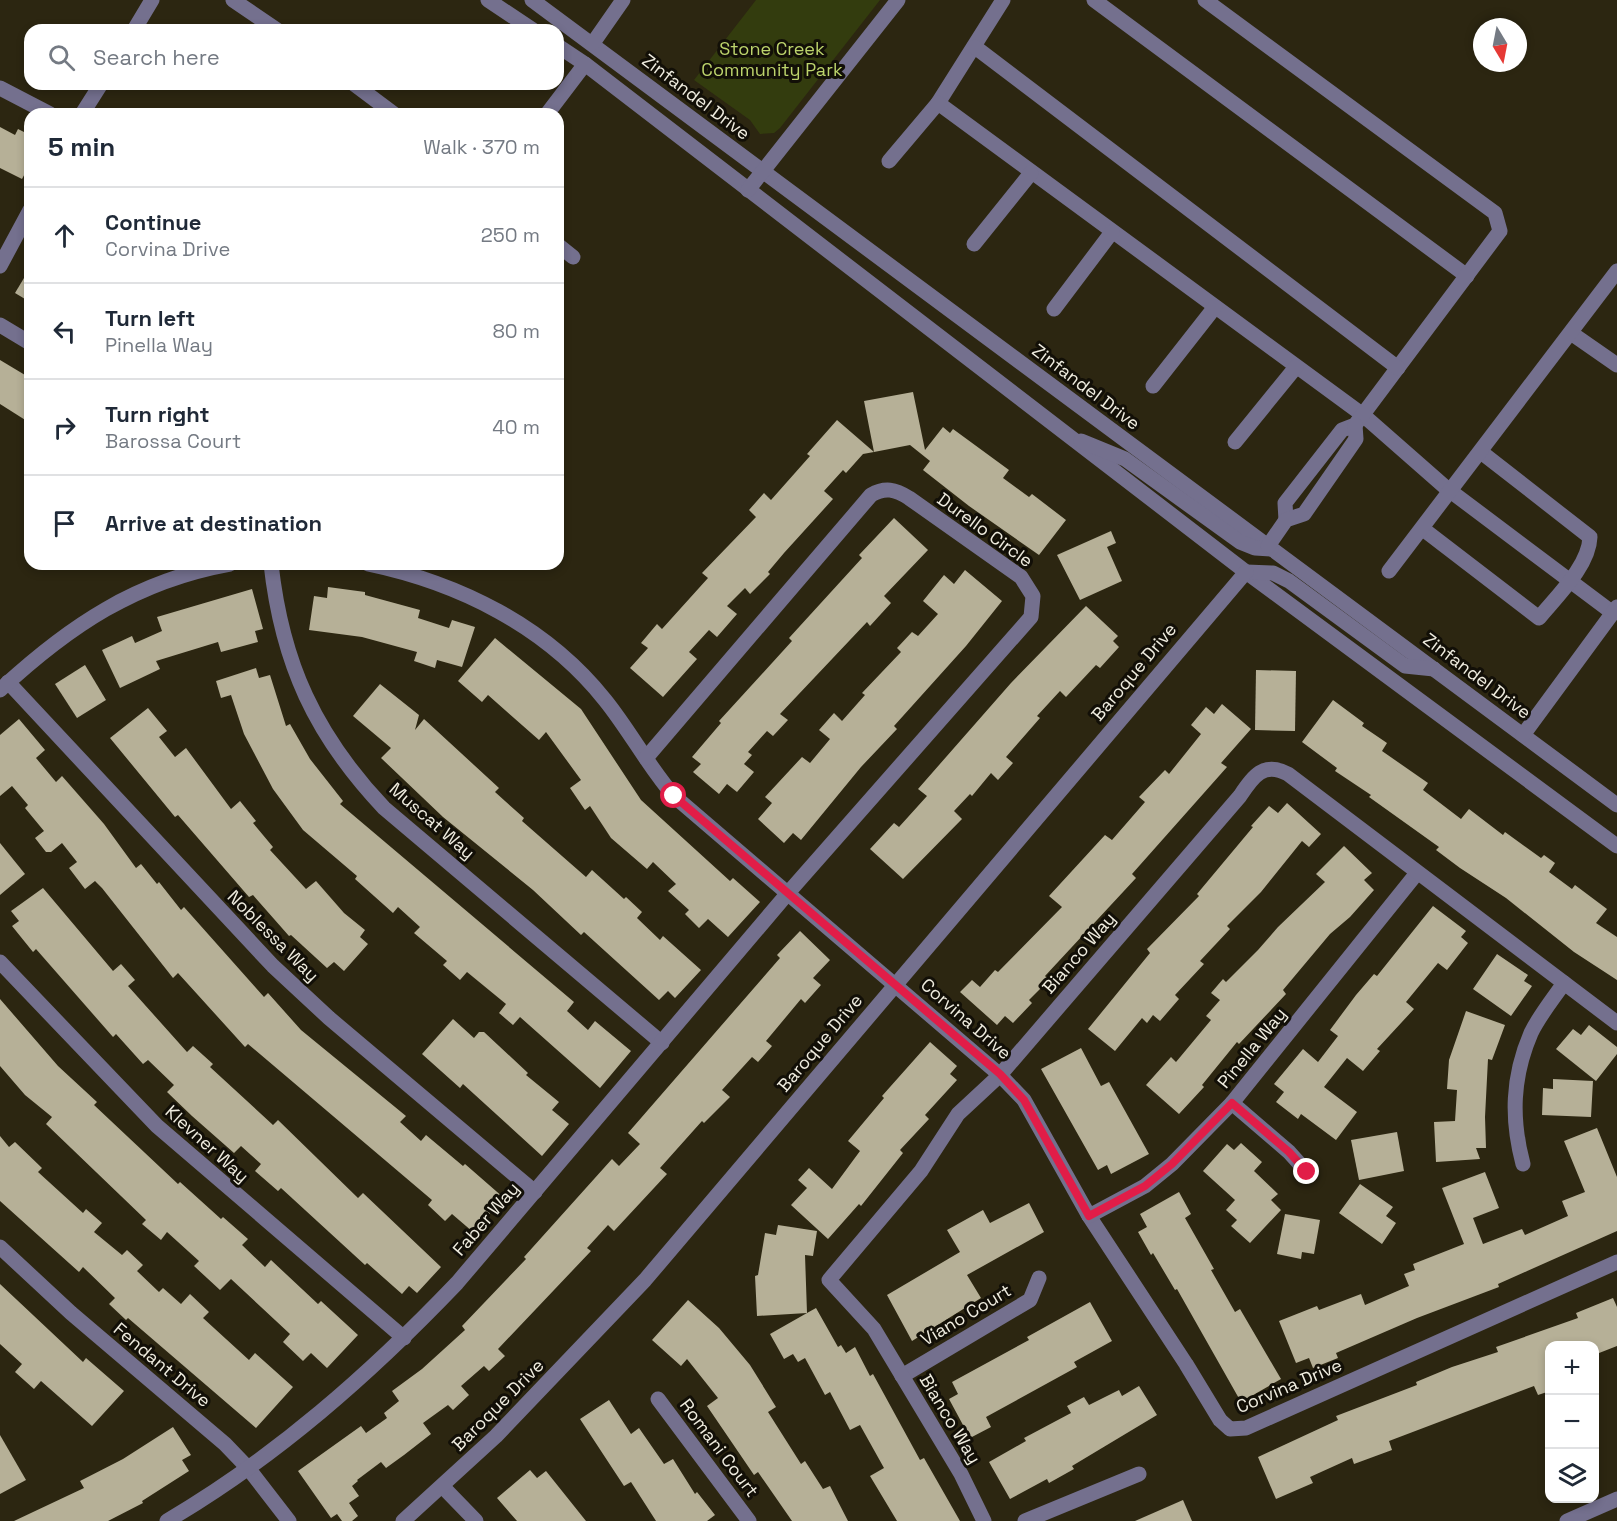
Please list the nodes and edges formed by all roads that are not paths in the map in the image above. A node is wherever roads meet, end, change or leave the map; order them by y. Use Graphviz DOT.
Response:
graph roads {
  1 [pos="152,0"];
  2 [pos="233,0"];
  3 [pos="488,0"];
  4 [pos="532,0"];
  5 [pos="623,0"];
  6 [pos="898,0"];
  7 [pos="1003,0"];
  8 [pos="1094,0"];
  9 [pos="1205,0"];
  10 [pos="138,24"];
  11 [pos="268,24"];
  12 [pos="524,24"];
  13 [pos="593,43"];
  14 [pos="975,47"];
  15 [pos="564,50"];
  16 [pos="585,64"];
  17 [pos="0,88"];
  18 [pos="96,90"];
  19 [pos="362,90"];
  20 [pos="938,103"];
  21 [pos="38,108"];
  22 [pos="86,108"];
  23 [pos="386,108"];
  24 [pos="552,108"];
  25 [pos="890,161"];
  26 [pos="763,172"];
  27 [pos="1031,173"];
  28 [pos="748,190"];
  29 [pos="24,221"];
  30 [pos="1112,232"];
  31 [pos="974,244"];
  32 [pos="564,250"];
  33 [pos="573,258"];
  34 [pos="0,266"];
  35 [pos="1617,271"];
  36 [pos="1467,276"];
  37 [pos="1215,307"];
  38 [pos="1053,309"];
  39 [pos="0,325"];
  40 [pos="1571,333"];
  41 [pos="24,339"];
  42 [pos="1617,365"];
  43 [pos="1296,367"];
  44 [pos="1398,368"];
  45 [pos="1153,386"];
  46 [pos="1359,420"];
  47 [pos="1067,435"];
  48 [pos="1235,442"];
  49 [pos="1481,452"];
  50 [pos="1451,492"];
  51 [pos="1286,519"];
  52 [pos="1423,529"];
  53 [pos="1270,548"];
  54 [pos="204,570"];
  55 [pos="272,570"];
  56 [pos="399,570"];
  57 [pos="1389,571"];
  58 [pos="1246,572"];
  59 [pos="1570,580"];
  60 [pos="1613,619"];
  61 [pos="1434,669"];
  62 [pos="4,686"];
  63 [pos="1523,735"];
  64 [pos="646,758"];
  65 [pos="1617,805"];
  66 [pos="1617,846"];
  67 [pos="1417,873"];
  68 [pos="788,893"];
  69 [pos="0,962"];
  70 [pos="1564,983"];
  71 [pos="896,984"];
  72 [pos="1617,1023"];
  73 [pos="662,1042"];
  74 [pos="1000,1074"];
  75 [pos="1232,1103"];
  76 [pos="1523,1164"];
  77 [pos="1307,1172"];
  78 [pos="535,1192"];
  79 [pos="1089,1216"];
  80 [pos="0,1247"];
  81 [pos="1617,1262"];
  82 [pos="1038,1278"];
  83 [pos="404,1338"];
  84 [pos="902,1376"];
  85 [pos="658,1399"];
  86 [pos="248,1468"];
  87 [pos="1139,1474"];
  88 [pos="443,1488"];
  89 [pos="1617,1499"];
  90 [pos="167,1521"];
  91 [pos="288,1521"];
  92 [pos="404,1521"];
  93 [pos="476,1521"];
  94 [pos="749,1521"];
  95 [pos="984,1521"];
  96 [pos="1025,1521"];
  97 [pos="1567,1521"];
  1 -- 10 [label="street"];
  2 -- 11 [label="street"];
  3 -- 12 [label="street"];
  4 -- 13 [label="street, Zinfandel Drive"];
  5 -- 13 [label="street"];
  6 -- 26 [label="street"];
  7 -- 14 [label="street"];
  8 -- 36 [label="street"];
  9 -- 36 [label="street"];
  13 -- 26 [label="street, Zinfandel Drive"];
  14 -- 20 [label="street"];
  14 -- 44 [label="street"];
  15 -- 16 [label="street"];
  16 -- 24 [label="street"];
  16 -- 28 [label="street"];
  17 -- 21 [label="street"];
  18 -- 22 [label="street"];
  19 -- 23 [label="street"];
  20 -- 25 [label="street"];
  20 -- 27 [label="street"];
  26 -- 28 [label="street"];
  26 -- 53 [label="street, Zinfandel Drive"];
  27 -- 30 [label="street"];
  27 -- 31 [label="street"];
  28 -- 47 [label="street"];
  29 -- 34 [label="street"];
  30 -- 37 [label="street"];
  30 -- 38 [label="street"];
  32 -- 33 [label="street"];
  35 -- 40 [label="street"];
  36 -- 44 [label="street"];
  37 -- 43 [label="street"];
  37 -- 45 [label="street"];
  39 -- 41 [label="street"];
  40 -- 42 [label="street"];
  40 -- 49 [label="street"];
  43 -- 46 [label="street"];
  43 -- 48 [label="street"];
  44 -- 46 [label="street"];
  46 -- 50 [label="street"];
  46 -- 51 [label="street"];
  46 -- 51 [label="street"];
  47 -- 53 [label="street"];
  47 -- 58 [label="street"];
  49 -- 50 [label="street"];
  49 -- 59 [label="street"];
  50 -- 52 [label="street"];
  50 -- 59 [label="street"];
  51 -- 53 [label="street"];
  52 -- 57 [label="street"];
  52 -- 59 [label="street"];
  53 -- 61 [label="street, Zinfandel Drive"];
  54 -- 62 [label="street"];
  55 -- 73 [label="street, Muscat Way"];
  56 -- 64 [label="street, Corvina Drive"];
  58 -- 61 [label="street"];
  58 -- 66 [label="street"];
  58 -- 71 [label="street, Baroque Drive"];
  59 -- 60 [label="street"];
  60 -- 63 [label="street"];
  61 -- 63 [label="street, Zinfandel Drive"];
  62 -- 78 [label="street, Noblessa Way"];
  63 -- 65 [label="street, Zinfandel Drive"];
  64 -- 68 [label="street, Corvina Drive"];
  64 -- 68 [label="street, Durello Circle"];
  67 -- 70 [label="street, Bianco Way"];
  67 -- 74 [label="street, Bianco Way"];
  67 -- 75 [label="street, Pinella Way"];
  68 -- 71 [label="street, Corvina Drive"];
  68 -- 73 [label="street, Faber Way"];
  69 -- 83 [label="street, Klevner Way"];
  70 -- 72 [label="street, Bianco Way"];
  70 -- 76 [label="street"];
  71 -- 74 [label="street, Corvina Drive"];
  71 -- 88 [label="street, Baroque Drive"];
  73 -- 78 [label="street, Faber Way"];
  74 -- 79 [label="street, Corvina Drive"];
  74 -- 84 [label="street, Bianco Way"];
  75 -- 77 [label="street"];
  75 -- 79 [label="street, Pinella Way"];
  78 -- 83 [label="street, Faber Way"];
  79 -- 81 [label="street, Corvina Drive"];
  80 -- 86 [label="street, Fendant Drive"];
  82 -- 84 [label="street, Viano Court"];
  83 -- 86 [label="street, Faber Way"];
  84 -- 95 [label="street, Bianco Way"];
  85 -- 94 [label="street, Romani Court"];
  86 -- 90 [label="street, Faber Way"];
  86 -- 91 [label="street, Fendant Drive"];
  87 -- 96 [label="street"];
  88 -- 92 [label="street, Baroque Drive"];
  88 -- 93 [label="street"];
  89 -- 97 [label="street"];
}
